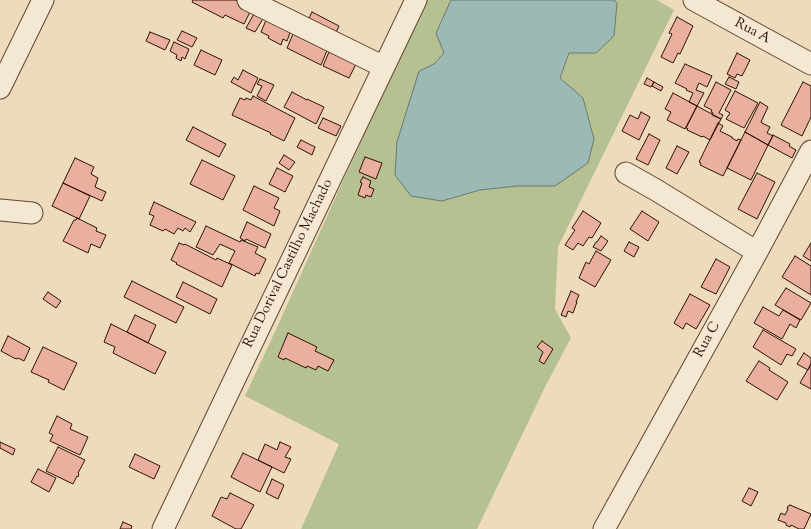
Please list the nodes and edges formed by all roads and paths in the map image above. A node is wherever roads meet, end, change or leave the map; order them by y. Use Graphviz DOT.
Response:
graph roads {
  1 [pos="42,0"];
  2 [pos="248,0"];
  3 [pos="416,0"];
  4 [pos="694,0"];
  5 [pos="811,64"];
  6 [pos="384,67"];
  7 [pos="0,88"];
  8 [pos="811,151"];
  9 [pos="626,173"];
  10 [pos="0,210"];
  11 [pos="32,213"];
  12 [pos="757,252"];
  13 [pos="162,529"];
  14 [pos="604,529"];
  1 -- 7 [label="street"];
  2 -- 6 [label="street"];
  3 -- 6 [label="street, Rua Dorival Castilho Machado"];
  4 -- 5 [label="street, Rua A"];
  6 -- 13 [label="street, Rua Dorival Castilho Machado"];
  8 -- 12 [label="street, Rua C"];
  9 -- 12 [label="street"];
  10 -- 11 [label="street"];
  12 -- 14 [label="street, Rua C"];
}
